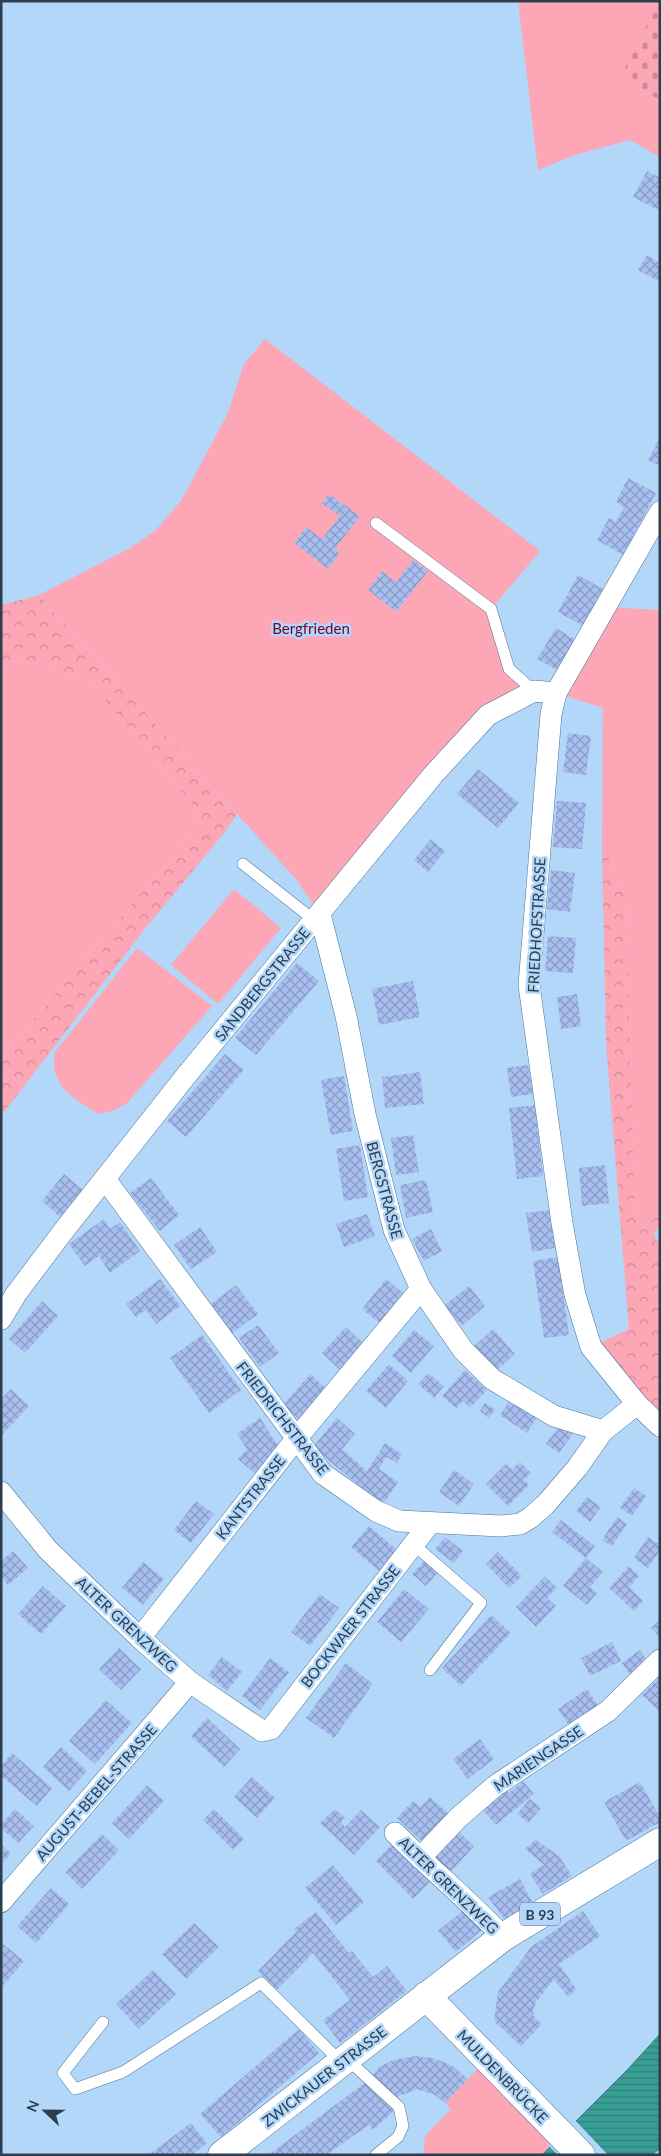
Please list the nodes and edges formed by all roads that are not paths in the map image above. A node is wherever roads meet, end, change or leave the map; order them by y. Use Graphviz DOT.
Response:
graph roads {
  1 [pos="660,512"];
  2 [pos="376,524"];
  3 [pos="534,691"];
  4 [pos="556,693"];
  5 [pos="243,864"];
  6 [pos="317,917"];
  7 [pos="105,1179"];
  8 [pos="421,1289"];
  9 [pos="1,1319"];
  10 [pos="637,1404"];
  11 [pos="660,1426"];
  12 [pos="602,1431"];
  13 [pos="296,1439"];
  14 [pos="1,1492"];
  15 [pos="430,1524"];
  16 [pos="413,1544"];
  17 [pos="140,1638"];
  18 [pos="660,1660"];
  19 [pos="430,1670"];
  20 [pos="190,1682"];
  21 [pos="271,1729"];
  22 [pos="395,1833"];
  23 [pos="660,1842"];
  24 [pos="420,1858"];
  25 [pos="1,1902"];
  26 [pos="503,1938"];
  27 [pos="426,1996"];
  28 [pos="103,2022"];
  29 [pos="343,2060"];
  30 [pos="222,2155"];
  31 [pos="376,2155"];
  32 [pos="581,2155"];
  1 -- 4 [label="street, FRIEDHOFSTRASSE"];
  2 -- 3 [label="lane"];
  3 -- 4 [label="street"];
  3 -- 6 [label="street, SANDBERGSTRASSE"];
  4 -- 10 [label="street, FRIEDHOFSTRASSE"];
  5 -- 6 [label="lane"];
  6 -- 7 [label="street, SANDBERGSTRASSE"];
  6 -- 8 [label="street, BERGSTRASSE"];
  7 -- 9 [label="street, SANDBERGSTRASSE"];
  7 -- 13 [label="street, FRIEDRICHSTRASSE"];
  8 -- 12 [label="street, BERGSTRASSE"];
  8 -- 13 [label="street, KANTSTRASSE"];
  10 -- 11 [label="street, FRIEDHOFSTRASSE"];
  10 -- 12 [label="street, FRIEDRICHSTRASSE"];
  12 -- 15 [label="street, FRIEDRICHSTRASSE"];
  13 -- 15 [label="street, FRIEDRICHSTRASSE"];
  13 -- 17 [label="street, KANTSTRASSE"];
  14 -- 17 [label="street, ALTER GRENZWEG"];
  15 -- 16 [label="street, BOCKWAER STRASSE"];
  16 -- 19 [label="lane"];
  16 -- 21 [label="street, BOCKWAER STRASSE"];
  17 -- 20 [label="street, ALTER GRENZWEG"];
  18 -- 24 [label="street, MARIENGASSE"];
  20 -- 21 [label="street, ALTER GRENZWEG"];
  20 -- 25 [label="street, AUGUST-BEBEL-STRASSE"];
  22 -- 24 [label="street, ALTER GRENZWEG"];
  23 -- 26 [label="main road, B 93"];
  24 -- 26 [label="street, ALTER GRENZWEG"];
  26 -- 27 [label="main road, B 93"];
  27 -- 29 [label="main road, ZWICKAUER STRASSE / B 93"];
  27 -- 32 [label="main road, MULDENBRÜCKE"];
  28 -- 29 [label="lane"];
  29 -- 30 [label="main road, ZWICKAUER STRASSE / B 93"];
  29 -- 31 [label="lane"];
}
